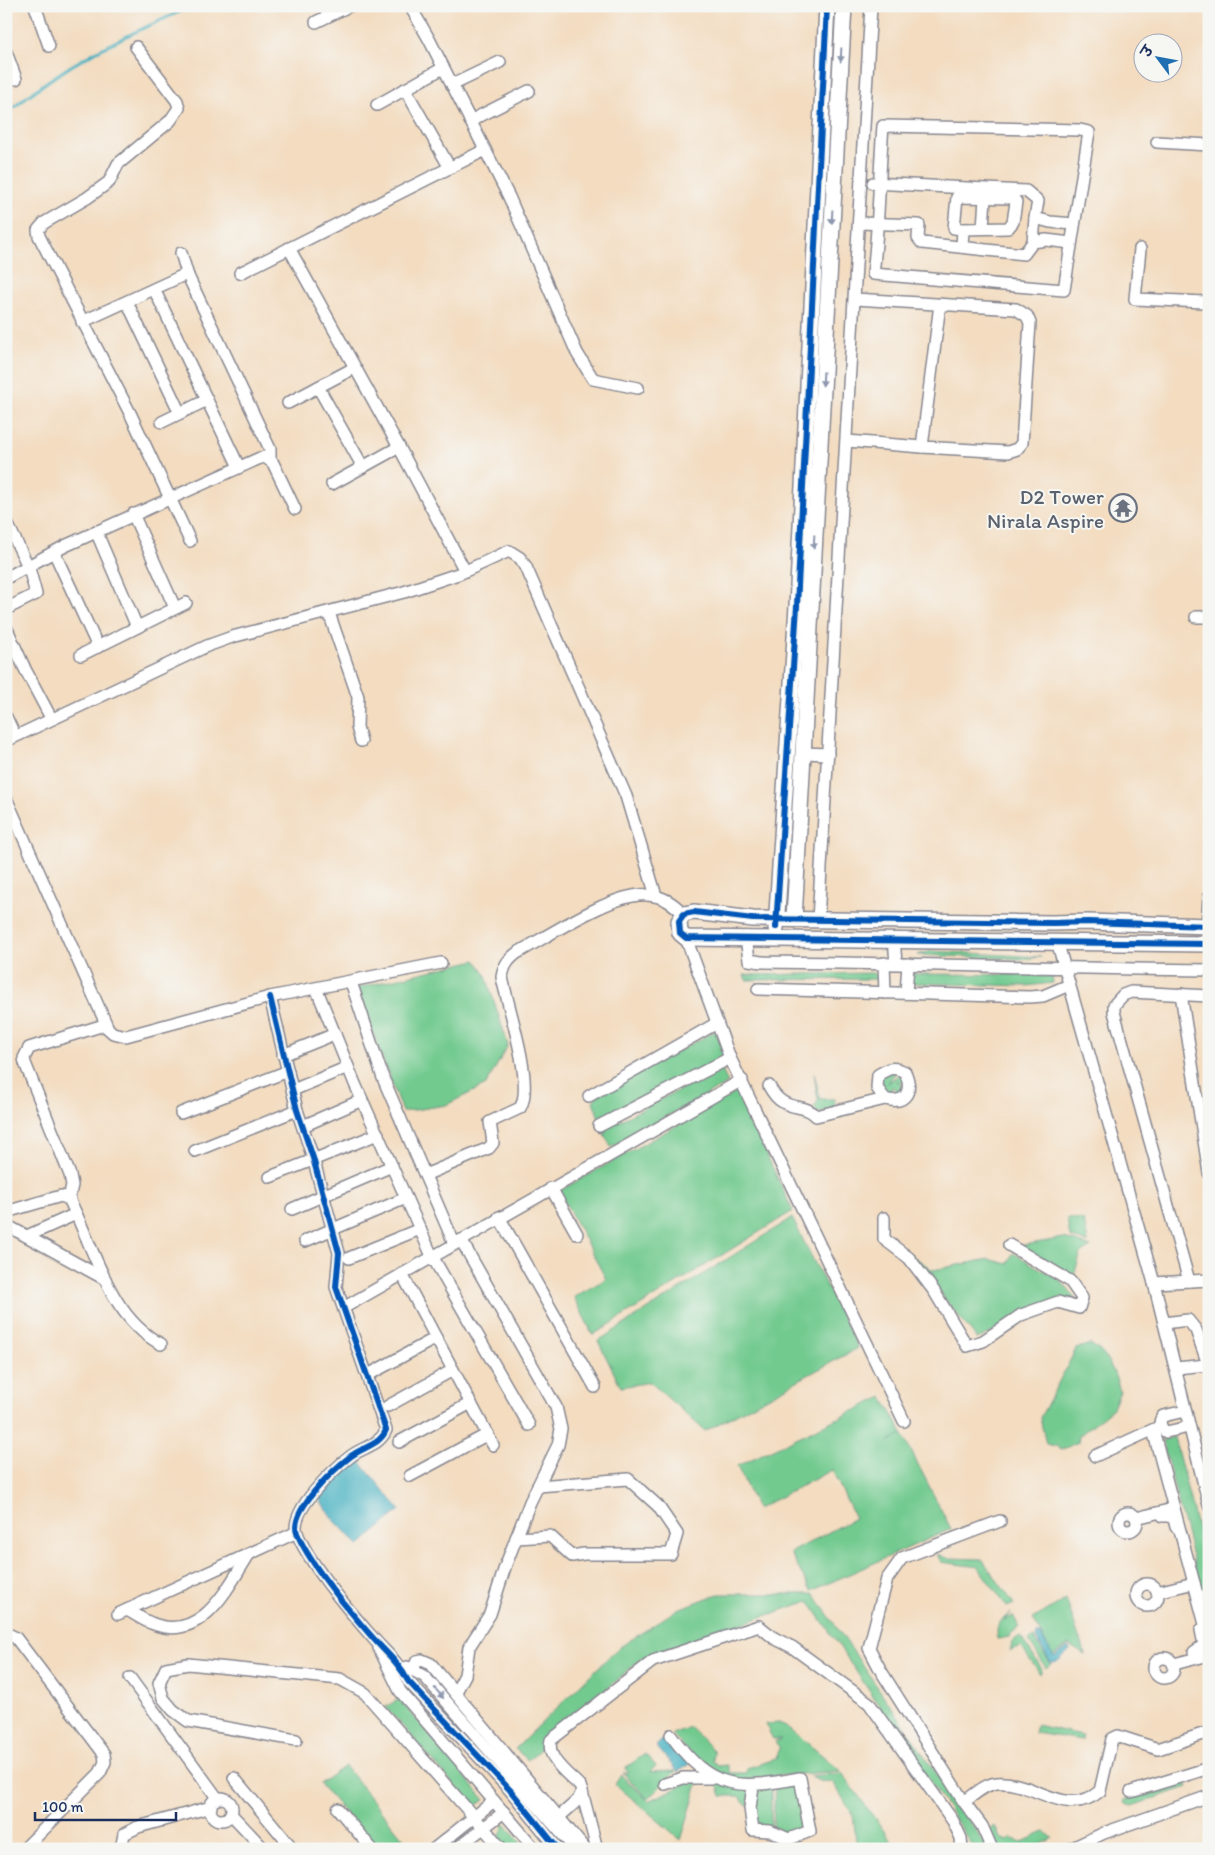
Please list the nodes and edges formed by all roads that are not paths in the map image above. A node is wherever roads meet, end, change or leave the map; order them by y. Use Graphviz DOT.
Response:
graph roads {
  1 [pos="35,6"];
  2 [pos="349,6"];
  3 [pos="410,6"];
  4 [pos="828,6"];
  5 [pos="844,6"];
  6 [pos="871,6"];
  7 [pos="316,22"];
  8 [pos="49,46"];
  9 [pos="136,47"];
  10 [pos="6,52"];
  11 [pos="500,62"];
  12 [pos="443,68"];
  13 [pos="16,79"];
  14 [pos="452,85"];
  15 [pos="405,89"];
  16 [pos="529,91"];
  17 [pos="377,105"];
  18 [pos="470,121"];
  19 [pos="1157,142"];
  20 [pos="1209,145"];
  21 [pos="485,150"];
  22 [pos="450,168"];
  23 [pos="861,182"];
  24 [pos="879,183"];
  25 [pos="985,198"];
  26 [pos="1035,218"];
  27 [pos="859,223"];
  28 [pos="879,224"];
  29 [pos="1074,224"];
  30 [pos="983,228"];
  31 [pos="963,229"];
  32 [pos="1033,242"];
  33 [pos="1071,243"];
  34 [pos="962,247"];
  35 [pos="289,248"];
  36 [pos="1140,250"];
  37 [pos="181,253"];
  38 [pos="240,273"];
  39 [pos="188,276"];
  40 [pos="154,289"];
  41 [pos="855,299"];
  42 [pos="1209,300"];
  43 [pos="127,302"];
  44 [pos="940,304"];
  45 [pos="82,322"];
  46 [pos="354,368"];
  47 [pos="318,387"];
  48 [pos="638,388"];
  49 [pos="207,400"];
  50 [pos="288,403"];
  51 [pos="180,413"];
  52 [pos="162,422"];
  53 [pos="847,441"];
  54 [pos="399,447"];
  55 [pos="922,447"];
  56 [pos="270,459"];
  57 [pos="238,467"];
  58 [pos="363,467"];
  59 [pos="332,484"];
  60 [pos="170,498"];
  61 [pos="295,509"];
  62 [pos="133,514"];
  63 [pos="6,522"];
  64 [pos="96,531"];
  65 [pos="190,541"];
  66 [pos="54,552"];
  67 [pos="29,568"];
  68 [pos="465,572"];
  69 [pos="6,578"];
  70 [pos="6,609"];
  71 [pos="329,613"];
  72 [pos="1196,617"];
  73 [pos="1209,617"];
  74 [pos="6,627"];
  75 [pos="138,627"];
  76 [pos="98,647"];
  77 [pos="81,655"];
  78 [pos="6,717"];
  79 [pos="51,718"];
  80 [pos="11,738"];
  81 [pos="361,741"];
  82 [pos="803,753"];
  83 [pos="828,754"];
  84 [pos="6,798"];
  85 [pos="656,896"];
  86 [pos="1209,897"];
  87 [pos="684,914"];
  88 [pos="776,919"];
  89 [pos="794,920"];
  90 [pos="818,920"];
  91 [pos="1208,926"];
  92 [pos="686,938"];
  93 [pos="746,938"];
  94 [pos="775,938"];
  95 [pos="894,940"];
  96 [pos="1057,941"];
  97 [pos="1209,944"];
  98 [pos="441,963"];
  99 [pos="890,963"];
  100 [pos="908,964"];
  101 [pos="1064,969"];
  102 [pos="1209,970"];
  103 [pos="351,982"];
  104 [pos="1069,985"];
  105 [pos="758,989"];
  106 [pos="317,990"];
  107 [pos="884,992"];
  108 [pos="906,993"];
  109 [pos="1181,994"];
  110 [pos="1209,996"];
  111 [pos="270,997"];
  112 [pos="717,1023"];
  113 [pos="107,1026"];
  114 [pos="335,1034"];
  115 [pos="283,1054"];
  116 [pos="730,1058"];
  117 [pos="348,1067"];
  118 [pos="288,1071"];
  119 [pos="742,1080"];
  120 [pos="769,1086"];
  121 [pos="293,1090"];
  122 [pos="589,1096"];
  123 [pos="885,1099"];
  124 [pos="362,1100"];
  125 [pos="297,1110"];
  126 [pos="181,1113"];
  127 [pos="303,1126"];
  128 [pos="599,1126"];
  129 [pos="378,1134"];
  130 [pos="195,1151"];
  131 [pos="313,1158"];
  132 [pos="392,1166"];
  133 [pos="1209,1172"];
  134 [pos="425,1175"];
  135 [pos="270,1177"];
  136 [pos="551,1188"];
  137 [pos="322,1195"];
  138 [pos="406,1198"];
  139 [pos="69,1199"];
  140 [pos="292,1209"];
  141 [pos="6,1212"];
  142 [pos="76,1214"];
  143 [pos="499,1217"];
  144 [pos="884,1218"];
  145 [pos="6,1225"];
  146 [pos="332,1228"];
  147 [pos="420,1229"];
  148 [pos="577,1234"];
  149 [pos="27,1236"];
  150 [pos="305,1241"];
  151 [pos="458,1242"];
  152 [pos="1009,1245"];
  153 [pos="432,1256"];
  154 [pos="349,1258"];
  155 [pos="402,1274"];
  156 [pos="105,1279"];
  157 [pos="1209,1280"];
  158 [pos="1189,1281"];
  159 [pos="1154,1282"];
  160 [pos="345,1307"];
  161 [pos="1164,1323"];
  162 [pos="436,1338"];
  163 [pos="161,1344"];
  164 [pos="1208,1366"];
  165 [pos="1176,1368"];
  166 [pos="453,1370"];
  167 [pos="368,1375"];
  168 [pos="595,1387"];
  169 [pos="471,1403"];
  170 [pos="388,1406"];
  171 [pos="1185,1411"];
  172 [pos="904,1421"];
  173 [pos="529,1425"];
  174 [pos="1189,1427"];
  175 [pos="1157,1428"];
  176 [pos="398,1442"];
  177 [pos="1095,1456"];
  178 [pos="410,1476"];
  179 [pos="538,1486"];
  180 [pos="1207,1490"];
  181 [pos="1209,1505"];
  182 [pos="1174,1509"];
  183 [pos="1163,1516"];
  184 [pos="1136,1518"];
  185 [pos="1000,1521"];
  186 [pos="297,1532"];
  187 [pos="516,1538"];
  188 [pos="249,1554"];
  189 [pos="1191,1584"];
  190 [pos="1157,1592"];
  191 [pos="6,1633"];
  192 [pos="1209,1638"];
  193 [pos="377,1642"];
  194 [pos="1194,1652"];
  195 [pos="1209,1655"];
  196 [pos="1174,1664"];
  197 [pos="400,1665"];
  198 [pos="413,1669"];
  199 [pos="130,1678"];
  200 [pos="456,1692"];
  201 [pos="1209,1732"];
  202 [pos="671,1735"];
  203 [pos="296,1740"];
  204 [pos="488,1748"];
  205 [pos="478,1756"];
  206 [pos="1209,1768"];
  207 [pos="234,1778"];
  208 [pos="721,1781"];
  209 [pos="664,1784"];
  210 [pos="753,1786"];
  211 [pos="582,1792"];
  212 [pos="1131,1792"];
  213 [pos="1209,1796"];
  214 [pos="494,1801"];
  215 [pos="964,1802"];
  216 [pos="214,1803"];
  217 [pos="338,1810"];
  218 [pos="504,1812"];
  219 [pos="231,1814"];
  220 [pos="474,1817"];
  221 [pos="559,1817"];
  222 [pos="483,1827"];
  223 [pos="24,1849"];
  224 [pos="121,1849"];
  225 [pos="264,1849"];
  226 [pos="293,1849"];
  227 [pos="372,1849"];
  228 [pos="434,1849"];
  229 [pos="456,1849"];
  230 [pos="502,1849"];
  231 [pos="535,1849"];
  232 [pos="558,1849"];
  233 [pos="575,1849"];
  234 [pos="585,1849"];
  235 [pos="597,1849"];
  236 [pos="962,1849"];
  237 [pos="992,1849"];
  238 [pos="1070,1849"];
  1 -- 8 [label="street"];
  2 -- 7 [label="street"];
  3 -- 12 [label="street"];
  4 -- 88 [label="street"];
  5 -- 82 [label="street, one-way"];
  6 -- 23 [label="street"];
  9 -- 45 [label="street"];
  10 -- 13 [label="street"];
  11 -- 14 [label="street"];
  12 -- 14 [label="street"];
  12 -- 15 [label="street"];
  14 -- 18 [label="street"];
  15 -- 17 [label="street"];
  15 -- 22 [label="street"];
  16 -- 18 [label="street"];
  18 -- 21 [label="street"];
  19 -- 20 [label="street"];
  21 -- 22 [label="street"];
  21 -- 48 [label="street"];
  22 -- 35 [label="street"];
  23 -- 24 [label="street"];
  23 -- 27 [label="street"];
  24 -- 26 [label="street"];
  24 -- 28 [label="street"];
  24 -- 29 [label="street"];
  25 -- 30 [label="street"];
  25 -- 30 [label="street"];
  25 -- 31 [label="street"];
  26 -- 29 [label="street"];
  26 -- 32 [label="street"];
  27 -- 28 [label="street"];
  27 -- 41 [label="street"];
  28 -- 33 [label="street"];
  28 -- 34 [label="street"];
  29 -- 33 [label="street"];
  30 -- 31 [label="street"];
  31 -- 34 [label="street"];
  32 -- 33 [label="street"];
  32 -- 34 [label="street"];
  35 -- 38 [label="street"];
  35 -- 46 [label="street"];
  36 -- 42 [label="street"];
  37 -- 39 [label="street"];
  39 -- 40 [label="street"];
  39 -- 56 [label="street"];
  40 -- 43 [label="street"];
  40 -- 49 [label="street"];
  41 -- 44 [label="street"];
  41 -- 53 [label="street"];
  43 -- 45 [label="street"];
  43 -- 51 [label="street"];
  44 -- 55 [label="street"];
  44 -- 55 [label="street"];
  45 -- 60 [label="street"];
  46 -- 47 [label="street"];
  46 -- 54 [label="street"];
  47 -- 50 [label="street"];
  47 -- 58 [label="street"];
  49 -- 51 [label="street"];
  49 -- 57 [label="street"];
  51 -- 52 [label="street"];
  53 -- 55 [label="street"];
  53 -- 83 [label="street"];
  54 -- 58 [label="street"];
  54 -- 68 [label="street"];
  56 -- 57 [label="street"];
  56 -- 61 [label="street"];
  57 -- 60 [label="street"];
  58 -- 59 [label="street"];
  60 -- 62 [label="street"];
  60 -- 65 [label="street"];
  62 -- 64 [label="street"];
  62 -- 75 [label="street"];
  63 -- 67 [label="street"];
  64 -- 66 [label="street"];
  64 -- 75 [label="street"];
  66 -- 67 [label="street"];
  66 -- 76 [label="street"];
  67 -- 69 [label="street"];
  67 -- 70 [label="street"];
  68 -- 71 [label="street"];
  68 -- 85 [label="street"];
  71 -- 79 [label="street"];
  71 -- 81 [label="street"];
  72 -- 73 [label="street"];
  74 -- 79 [label="street"];
  75 -- 76 [label="street"];
  76 -- 77 [label="street"];
  78 -- 80 [label="street"];
  79 -- 80 [label="street"];
  82 -- 83 [label="street"];
  82 -- 89 [label="street"];
  83 -- 90 [label="street"];
  84 -- 113 [label="street"];
  85 -- 87 [label="street"];
  85 -- 134 [label="street"];
  86 -- 91 [label="street"];
  87 -- 88 [label="street"];
  87 -- 92 [label="street"];
  88 -- 89 [label="street"];
  88 -- 94 [label="street"];
  89 -- 90 [label="street"];
  90 -- 91 [label="street"];
  92 -- 93 [label="street"];
  92 -- 112 [label="street"];
  93 -- 94 [label="street"];
  93 -- 99 [label="street"];
  94 -- 95 [label="street"];
  95 -- 96 [label="street"];
  95 -- 99 [label="street"];
  96 -- 97 [label="street"];
  96 -- 101 [label="street"];
  98 -- 103 [label="street"];
  99 -- 100 [label="street"];
  99 -- 107 [label="street"];
  100 -- 101 [label="street"];
  100 -- 108 [label="street"];
  101 -- 102 [label="street"];
  101 -- 104 [label="street"];
  103 -- 106 [label="street"];
  103 -- 134 [label="street"];
  104 -- 108 [label="street"];
  104 -- 159 [label="street"];
  105 -- 107 [label="street"];
  106 -- 111 [label="street"];
  106 -- 114 [label="street"];
  107 -- 108 [label="street"];
  109 -- 110 [label="street"];
  109 -- 133 [label="street"];
  109 -- 158 [label="street"];
  111 -- 113 [label="street"];
  111 -- 115 [label="street"];
  112 -- 116 [label="street"];
  112 -- 122 [label="street"];
  113 -- 139 [label="street"];
  114 -- 115 [label="street"];
  114 -- 117 [label="street"];
  115 -- 118 [label="street"];
  116 -- 119 [label="street"];
  116 -- 128 [label="street"];
  117 -- 121 [label="street"];
  117 -- 124 [label="street"];
  118 -- 121 [label="street"];
  118 -- 126 [label="street"];
  119 -- 136 [label="street"];
  119 -- 172 [label="street"];
  120 -- 123 [label="street"];
  121 -- 125 [label="street"];
  124 -- 127 [label="street"];
  124 -- 129 [label="street"];
  125 -- 127 [label="street"];
  125 -- 130 [label="street"];
  127 -- 131 [label="street"];
  129 -- 131 [label="street"];
  129 -- 132 [label="street"];
  131 -- 135 [label="street"];
  131 -- 137 [label="street"];
  132 -- 137 [label="street"];
  132 -- 138 [label="street"];
  134 -- 151 [label="street"];
  136 -- 143 [label="street"];
  136 -- 148 [label="street"];
  137 -- 140 [label="street"];
  137 -- 146 [label="street"];
  138 -- 146 [label="street"];
  138 -- 147 [label="street"];
  139 -- 141 [label="street"];
  139 -- 142 [label="street"];
  142 -- 149 [label="street"];
  142 -- 156 [label="street"];
  143 -- 151 [label="street"];
  143 -- 168 [label="street"];
  144 -- 152 [label="street"];
  145 -- 149 [label="street"];
  146 -- 150 [label="street"];
  146 -- 160 [label="street"];
  147 -- 153 [label="street"];
  147 -- 154 [label="street"];
  149 -- 156 [label="street"];
  151 -- 153 [label="street"];
  151 -- 179 [label="street"];
  153 -- 155 [label="street"];
  153 -- 173 [label="street"];
  155 -- 160 [label="street"];
  155 -- 162 [label="street"];
  156 -- 163 [label="street"];
  157 -- 158 [label="street"];
  158 -- 159 [label="street"];
  159 -- 161 [label="street"];
  160 -- 167 [label="street"];
  161 -- 164 [label="street"];
  161 -- 165 [label="street"];
  162 -- 166 [label="street"];
  162 -- 167 [label="street"];
  164 -- 165 [label="street"];
  165 -- 171 [label="street"];
  166 -- 169 [label="street"];
  166 -- 170 [label="street"];
  167 -- 186 [label="street"];
  169 -- 176 [label="street"];
  169 -- 178 [label="street"];
  171 -- 174 [label="street"];
  171 -- 175 [label="street"];
  174 -- 175 [label="street"];
  174 -- 180 [label="street"];
  175 -- 177 [label="street"];
  175 -- 182 [label="street"];
  179 -- 187 [label="street"];
  179 -- 187 [label="street"];
  180 -- 181 [label="street"];
  182 -- 184 [label="street"];
  182 -- 189 [label="street"];
  183 -- 189 [label="street"];
  185 -- 215 [label="street"];
  186 -- 188 [label="street"];
  186 -- 193 [label="street"];
  187 -- 200 [label="street"];
  188 -- 188 [label="street"];
  189 -- 190 [label="street"];
  189 -- 192 [label="street"];
  189 -- 194 [label="street"];
  191 -- 223 [label="street"];
  193 -- 197 [label="street"];
  193 -- 214 [label="street"];
  195 -- 196 [label="street"];
  197 -- 198 [label="street"];
  197 -- 205 [label="street"];
  198 -- 200 [label="street"];
  198 -- 204 [label="street, one-way"];
  199 -- 216 [label="street"];
  200 -- 221 [label="street"];
  201 -- 215 [label="street"];
  202 -- 208 [label="street"];
  203 -- 220 [label="street"];
  204 -- 205 [label="street"];
  204 -- 233 [label="street"];
  205 -- 232 [label="street"];
  206 -- 212 [label="street"];
  207 -- 226 [label="street"];
  208 -- 209 [label="street"];
  208 -- 210 [label="street"];
  210 -- 210 [label="street"];
  211 -- 221 [label="street"];
  211 -- 235 [label="street"];
  211 -- 236 [label="street"];
  213 -- 238 [label="street"];
  214 -- 218 [label="street"];
  214 -- 220 [label="street"];
  215 -- 237 [label="street"];
  216 -- 219 [label="street"];
  216 -- 219 [label="street"];
  216 -- 224 [label="street"];
  217 -- 227 [label="street"];
  218 -- 222 [label="street"];
  218 -- 231 [label="street"];
  219 -- 225 [label="street"];
  220 -- 222 [label="street"];
  220 -- 228 [label="street"];
  221 -- 234 [label="street"];
  222 -- 229 [label="street"];
  222 -- 230 [label="street"];
}
